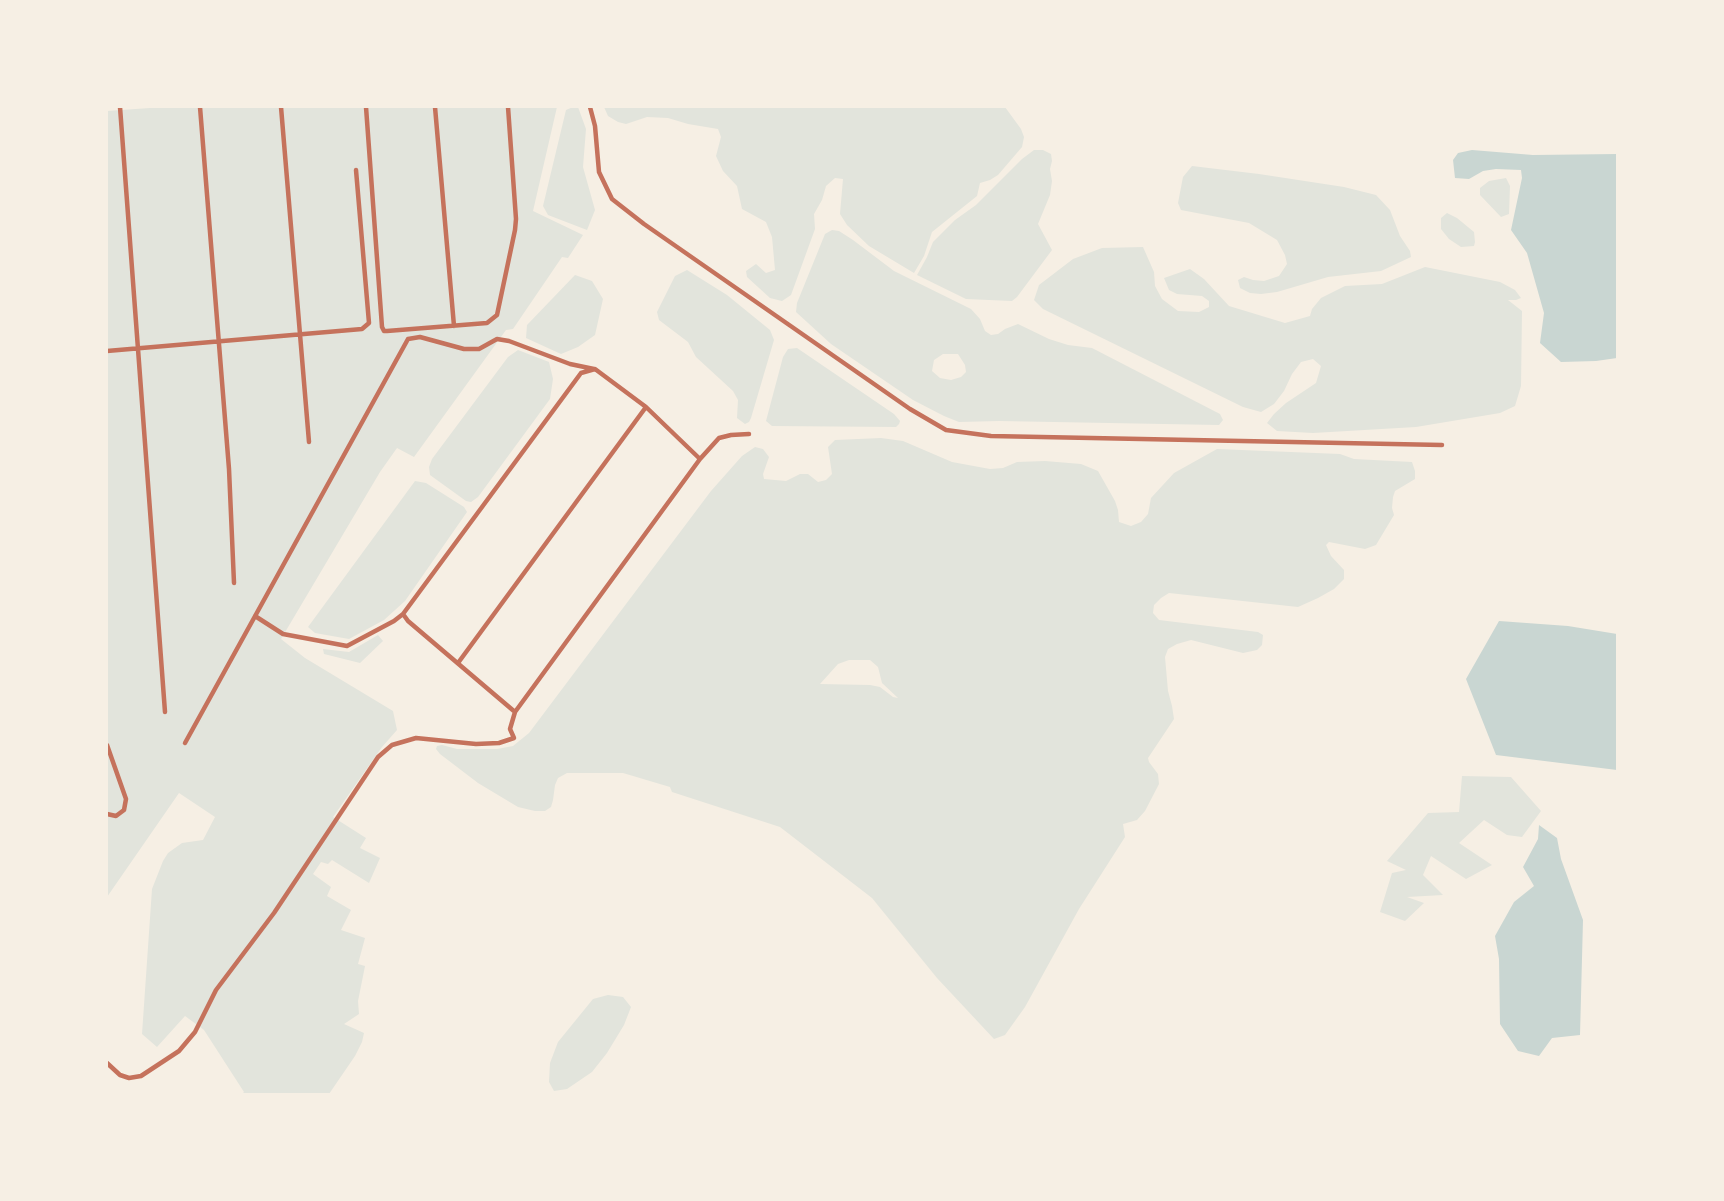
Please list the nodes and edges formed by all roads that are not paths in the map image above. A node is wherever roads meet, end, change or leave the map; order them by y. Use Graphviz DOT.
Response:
graph roads {
  1 [pos="120,107"];
  2 [pos="200,107"];
  3 [pos="281,107"];
  4 [pos="366,107"];
  5 [pos="435,107"];
  6 [pos="508,107"];
  7 [pos="590,107"];
  8 [pos="356,170"];
  9 [pos="454,326"];
  10 [pos="300,335"];
  11 [pos="218,342"];
  12 [pos="136,349"];
  13 [pos="107,351"];
  14 [pos="595,369"];
  15 [pos="646,407"];
  16 [pos="749,434"];
  17 [pos="309,442"];
  18 [pos="1442,445"];
  19 [pos="700,459"];
  20 [pos="234,583"];
  21 [pos="403,614"];
  22 [pos="255,616"];
  23 [pos="458,663"];
  24 [pos="165,712"];
  25 [pos="515,712"];
  26 [pos="184,743"];
  27 [pos="107,746"];
  28 [pos="107,814"];
  29 [pos="107,1063"];
  1 -- 12 [label="street"];
  2 -- 11 [label="street"];
  3 -- 10 [label="street"];
  4 -- 9 [label="street"];
  5 -- 9 [label="street"];
  6 -- 9 [label="street"];
  7 -- 18 [label="street"];
  8 -- 10 [label="street"];
  10 -- 11 [label="street"];
  10 -- 17 [label="street"];
  11 -- 12 [label="street"];
  11 -- 20 [label="street"];
  12 -- 13 [label="street"];
  12 -- 24 [label="street"];
  14 -- 15 [label="street"];
  14 -- 21 [label="street"];
  14 -- 22 [label="street"];
  15 -- 19 [label="street"];
  15 -- 23 [label="street"];
  16 -- 19 [label="street"];
  19 -- 25 [label="street"];
  21 -- 22 [label="street"];
  21 -- 23 [label="street"];
  22 -- 26 [label="street"];
  23 -- 25 [label="street"];
  25 -- 29 [label="street"];
  27 -- 28 [label="street"];
}
